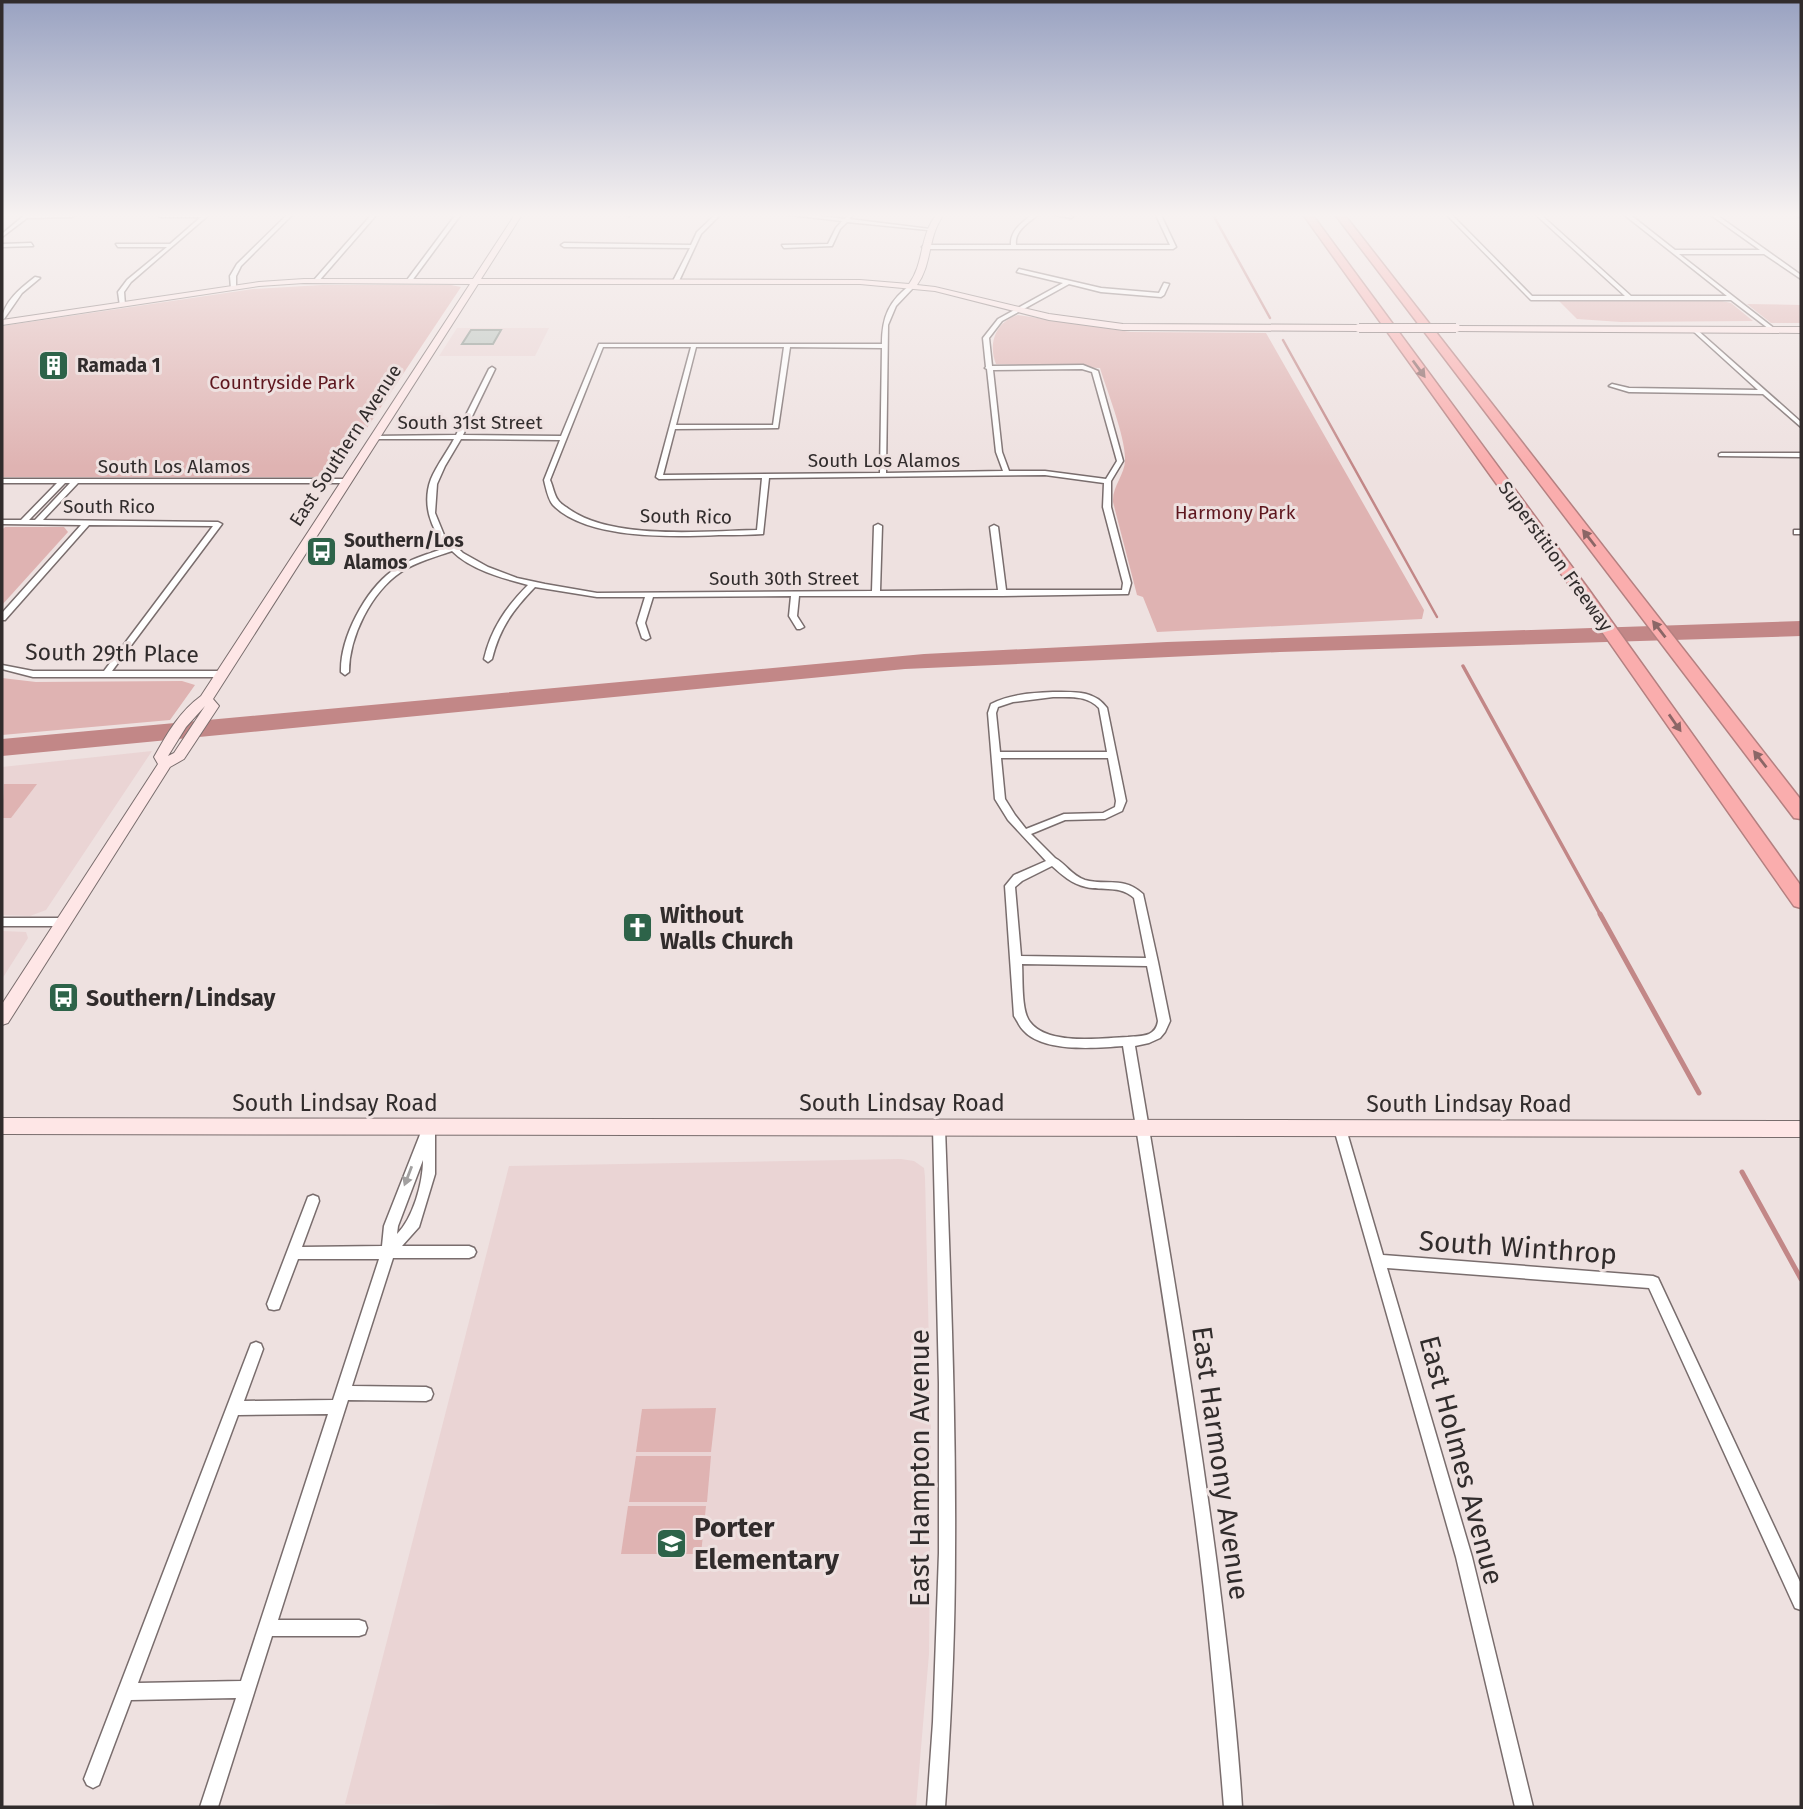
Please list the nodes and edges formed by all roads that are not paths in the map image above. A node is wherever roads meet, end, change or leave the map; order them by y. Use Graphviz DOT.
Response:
graph roads {
  1 [pos="17,297"];
  2 [pos="120,297"];
  3 [pos="171,297"];
  4 [pos="465,297"];
  5 [pos="903,297"];
  6 [pos="972,297"];
  7 [pos="1041,297"];
  8 [pos="1367,297"];
  9 [pos="1403,297"];
  10 [pos="1530,297"];
  11 [pos="1732,298"];
  12 [pos="1631,299"];
  13 [pos="122,305"];
  14 [pos="1018,310"];
  15 [pos="2,320"];
  16 [pos="1695,330"];
  17 [pos="1773,330"];
  18 [pos="1801,330"];
  19 [pos="694,345"];
  20 [pos="787,345"];
  21 [pos="884,346"];
  22 [pos="988,368"];
  23 [pos="492,369"];
  24 [pos="1612,386"];
  25 [pos="1763,391"];
  26 [pos="1801,425"];
  27 [pos="672,427"];
  28 [pos="375,437"];
  29 [pos="458,438"];
  30 [pos="565,438"];
  31 [pos="1721,455"];
  32 [pos="1801,455"];
  33 [pos="1007,474"];
  34 [pos="883,475"];
  35 [pos="766,477"];
  36 [pos="2,481"];
  37 [pos="63,481"];
  38 [pos="76,481"];
  39 [pos="347,481"];
  40 [pos="1108,481"];
  41 [pos="2,522"];
  42 [pos="24,522"];
  43 [pos="37,522"];
  44 [pos="88,522"];
  45 [pos="878,526"];
  46 [pos="995,527"];
  47 [pos="452,548"];
  48 [pos="384,570"];
  49 [pos="394,573"];
  50 [pos="531,586"];
  51 [pos="650,594"];
  52 [pos="795,594"];
  53 [pos="876,594"];
  54 [pos="1002,594"];
  55 [pos="2,618"];
  56 [pos="800,627"];
  57 [pos="646,638"];
  58 [pos="488,659"];
  59 [pos="2,667"];
  60 [pos="345,672"];
  61 [pos="106,674"];
  62 [pos="223,674"];
  63 [pos="206,699"];
  64 [pos="996,755"];
  65 [pos="1112,755"];
  66 [pos="165,764"];
  67 [pos="1801,813"];
  68 [pos="1027,832"];
  69 [pos="1055,861"];
  70 [pos="1801,901"];
  71 [pos="2,922"];
  72 [pos="64,922"];
  73 [pos="1015,960"];
  74 [pos="1153,962"];
  75 [pos="2,1018"];
  76 [pos="1128,1041"];
  77 [pos="2,1126"];
  78 [pos="429,1128"];
  79 [pos="940,1128"];
  80 [pos="1143,1128"];
  81 [pos="1340,1129"];
  82 [pos="1801,1129"];
  83 [pos="313,1200"];
  84 [pos="397,1209"];
  85 [pos="418,1209"];
  86 [pos="388,1252"];
  87 [pos="469,1252"];
  88 [pos="293,1253"];
  89 [pos="1380,1261"];
  90 [pos="274,1304"];
  91 [pos="256,1349"];
  92 [pos="426,1394"];
  93 [pos="340,1400"];
  94 [pos="234,1408"];
  95 [pos="1801,1602"];
  96 [pos="267,1628"];
  97 [pos="359,1628"];
  98 [pos="247,1689"];
  99 [pos="127,1692"];
  100 [pos="93,1779"];
  101 [pos="209,1807"];
  102 [pos="936,1807"];
  103 [pos="1233,1807"];
  104 [pos="1524,1807"];
  1 -- 15 [label="street"];
  2 -- 13 [label="street"];
  3 -- 13 [label="main road"];
  4 -- 28 [label="main road, East Southern Avenue"];
  5 -- 21 [label="street"];
  6 -- 14 [label="main road"];
  7 -- 14 [label="street"];
  8 -- 70 [label="highway, Superstition Freeway, one-way"];
  67 -- 9 [label="highway, Superstition Freeway, one-way"];
  10 -- 12 [label="street"];
  11 -- 12 [label="street"];
  11 -- 17 [label="street"];
  13 -- 15 [label="main road"];
  14 -- 16 [label="main road, bridge"];
  14 -- 22 [label="street"];
  16 -- 17 [label="main road"];
  16 -- 25 [label="street"];
  17 -- 18 [label="main road"];
  19 -- 20 [label="street"];
  19 -- 27 [label="street"];
  19 -- 30 [label="street"];
  20 -- 21 [label="street"];
  20 -- 27 [label="street"];
  21 -- 34 [label="street"];
  22 -- 33 [label="street"];
  22 -- 40 [label="street"];
  23 -- 29 [label="street"];
  24 -- 25 [label="street"];
  25 -- 26 [label="street"];
  27 -- 35 [label="street, South Los Alamos"];
  28 -- 29 [label="street, South 31st Street"];
  28 -- 39 [label="main road, East Southern Avenue"];
  29 -- 30 [label="street, South 31st Street"];
  29 -- 47 [label="street"];
  30 -- 35 [label="street, South Rico"];
  31 -- 32 [label="street"];
  33 -- 34 [label="street, South Los Alamos"];
  33 -- 40 [label="street, South Los Alamos"];
  34 -- 35 [label="street, South Los Alamos"];
  36 -- 37 [label="street, South Los Alamos"];
  37 -- 38 [label="street, South Los Alamos"];
  37 -- 42 [label="street"];
  38 -- 39 [label="street, South Los Alamos"];
  38 -- 43 [label="street"];
  39 -- 62 [label="main road, East Southern Avenue"];
  40 -- 54 [label="street, South 30th Street"];
  41 -- 42 [label="street, South Rico"];
  42 -- 43 [label="street, South Rico"];
  43 -- 44 [label="street, South Rico"];
  44 -- 55 [label="street"];
  44 -- 61 [label="street, South Rico"];
  45 -- 53 [label="street"];
  46 -- 54 [label="street"];
  47 -- 49 [label="street"];
  47 -- 50 [label="street, South 30th Street"];
  48 -- 49 [label="street"];
  49 -- 60 [label="street"];
  50 -- 51 [label="street, South 30th Street"];
  50 -- 58 [label="street"];
  51 -- 52 [label="street, South 30th Street"];
  51 -- 57 [label="street"];
  52 -- 53 [label="street, South 30th Street"];
  52 -- 56 [label="street"];
  53 -- 54 [label="street, South 30th Street"];
  59 -- 61 [label="street, South 29th Place"];
  61 -- 62 [label="street, South 29th Place"];
  62 -- 63 [label="main road, East Southern Avenue"];
  63 -- 66 [label="main road, East Southern Avenue"];
  63 -- 66 [label="main road, East Southern Avenue"];
  64 -- 65 [label="street"];
  64 -- 65 [label="street"];
  64 -- 68 [label="street"];
  65 -- 68 [label="street"];
  66 -- 72 [label="main road, East Southern Avenue"];
  68 -- 69 [label="street"];
  69 -- 73 [label="street"];
  69 -- 74 [label="street"];
  71 -- 72 [label="street"];
  72 -- 75 [label="main road, East Southern Avenue"];
  73 -- 74 [label="street"];
  73 -- 76 [label="street"];
  74 -- 76 [label="street"];
  76 -- 80 [label="street, East Harmony Avenue"];
  77 -- 78 [label="main road, South Lindsay Road"];
  78 -- 79 [label="main road, South Lindsay Road"];
  78 -- 84 [label="street, one-way"];
  78 -- 85 [label="street"];
  79 -- 80 [label="main road, South Lindsay Road"];
  79 -- 102 [label="street, East Hampton Avenue"];
  80 -- 81 [label="main road, South Lindsay Road"];
  80 -- 103 [label="street, East Harmony Avenue"];
  81 -- 82 [label="main road, South Lindsay Road"];
  81 -- 89 [label="street, East Holmes Avenue"];
  83 -- 88 [label="street"];
  84 -- 85 [label="street"];
  84 -- 86 [label="street"];
  85 -- 86 [label="street"];
  86 -- 87 [label="street"];
  86 -- 88 [label="street"];
  86 -- 93 [label="street"];
  88 -- 90 [label="street"];
  89 -- 95 [label="street, South Winthrop"];
  89 -- 104 [label="street, East Holmes Avenue"];
  91 -- 94 [label="street"];
  92 -- 93 [label="street"];
  93 -- 94 [label="street"];
  93 -- 96 [label="street"];
  94 -- 99 [label="street"];
  96 -- 97 [label="street"];
  96 -- 98 [label="street"];
  98 -- 99 [label="street"];
  98 -- 101 [label="street"];
  99 -- 100 [label="street"];
}
